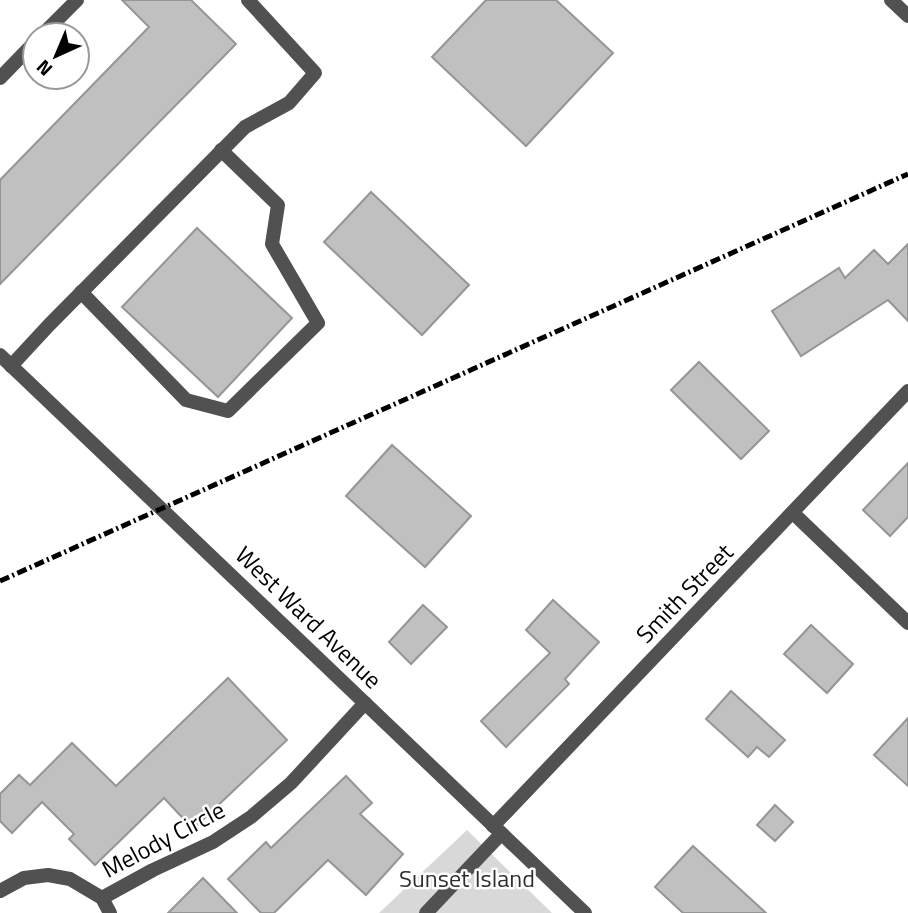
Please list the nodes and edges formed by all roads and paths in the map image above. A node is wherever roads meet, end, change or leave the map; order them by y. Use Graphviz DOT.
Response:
graph roads {
  1 [pos="76,0"];
  2 [pos="248,0"];
  3 [pos="891,0"];
  4 [pos="908,16"];
  5 [pos="56,21"];
  6 [pos="21,57"];
  7 [pos="0,78"];
  8 [pos="221,150"];
  9 [pos="81,292"];
  10 [pos="0,355"];
  11 [pos="11,366"];
  12 [pos="908,391"];
  13 [pos="793,513"];
  14 [pos="908,623"];
  15 [pos="365,703"];
  16 [pos="497,830"];
  17 [pos="0,891"];
  18 [pos="103,898"];
  19 [pos="110,913"];
  20 [pos="426,913"];
  21 [pos="585,913"];
  1 -- 5 [label="street"];
  2 -- 8 [label="street"];
  3 -- 4 [label="street"];
  6 -- 7 [label="street"];
  8 -- 9 [label="street"];
  8 -- 9 [label="street"];
  9 -- 11 [label="street"];
  10 -- 11 [label="street, West Ward Avenue"];
  11 -- 15 [label="street, West Ward Avenue"];
  12 -- 13 [label="street, Smith Street"];
  13 -- 14 [label="street"];
  13 -- 16 [label="street, Smith Street"];
  15 -- 16 [label="street, West Ward Avenue"];
  15 -- 18 [label="street, Melody Circle"];
  16 -- 20 [label="street, Smith Street"];
  16 -- 21 [label="street, West Ward Avenue"];
  17 -- 18 [label="street, Melody Circle"];
  18 -- 19 [label="street, Melody Circle"];
}
